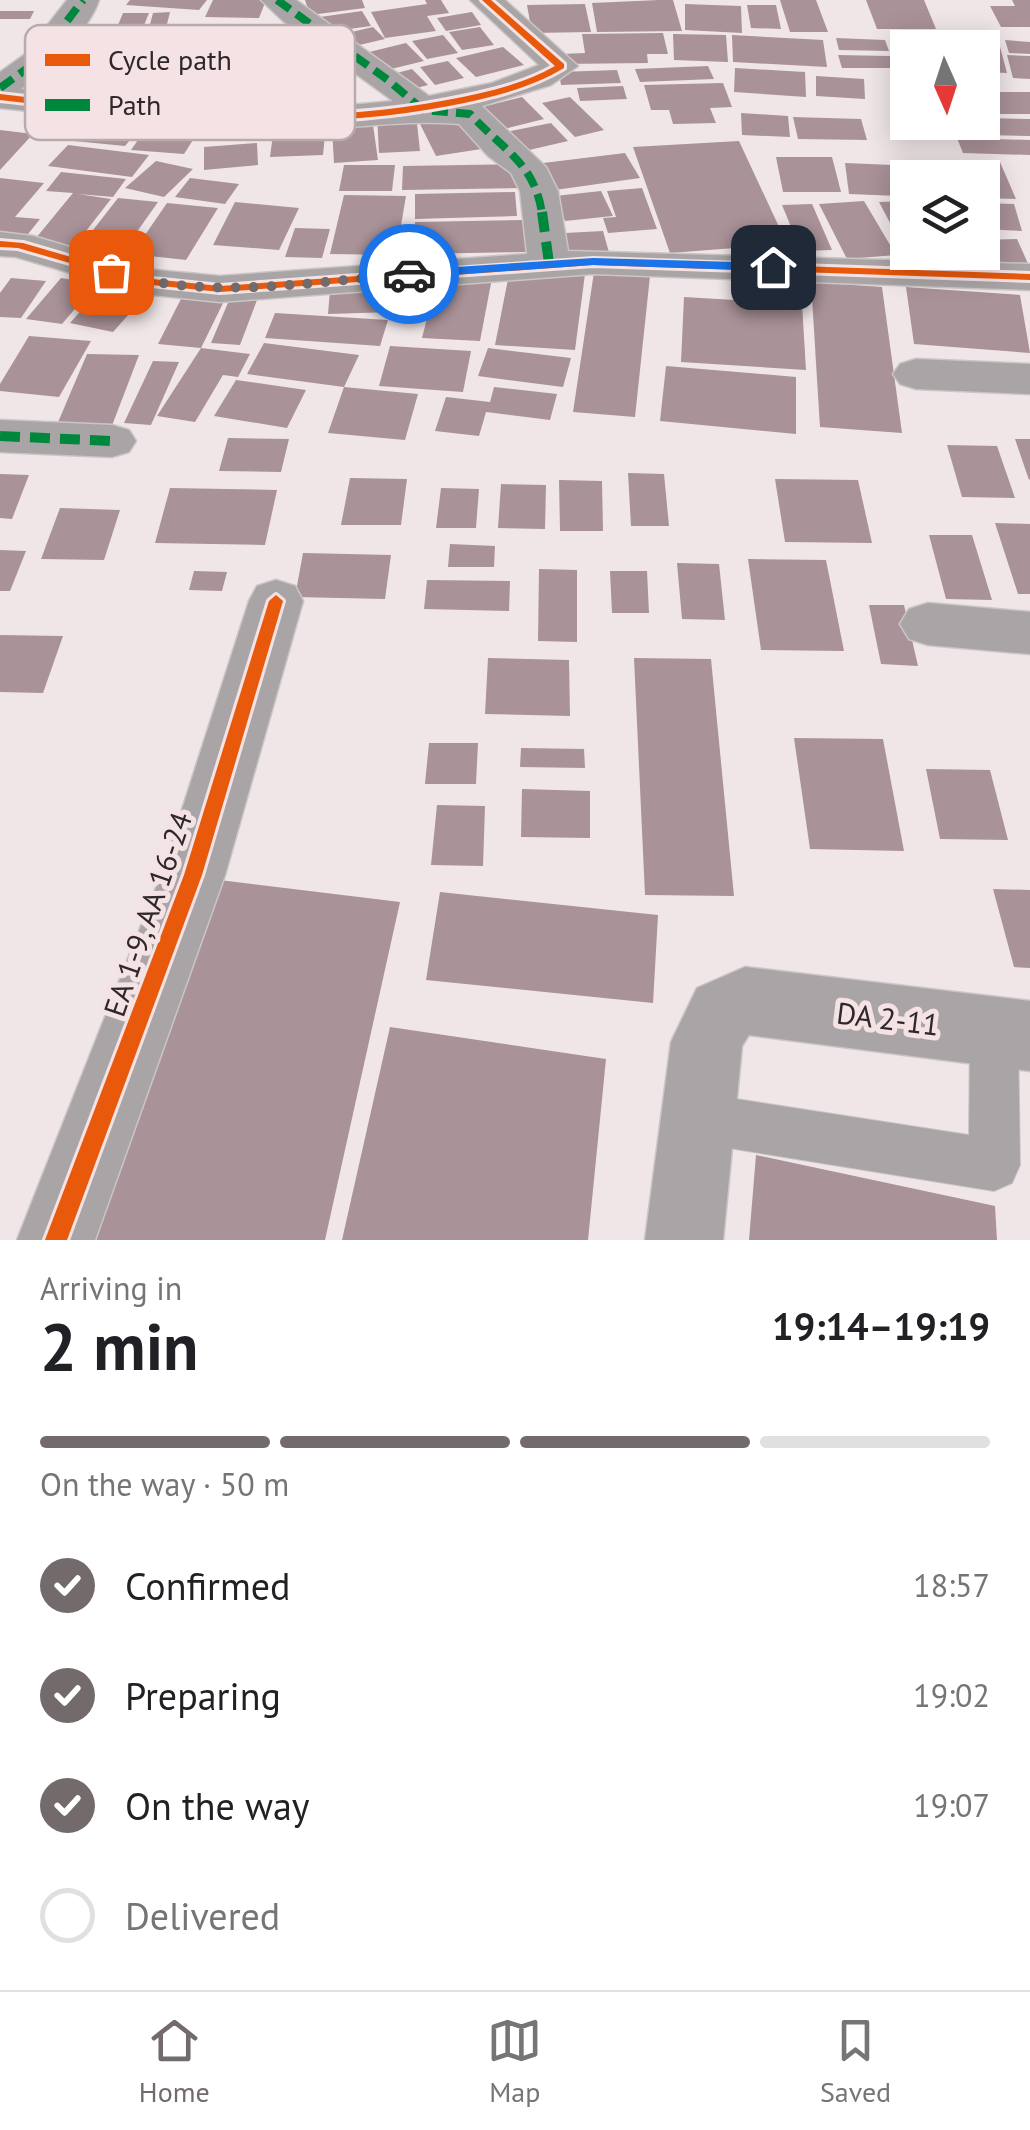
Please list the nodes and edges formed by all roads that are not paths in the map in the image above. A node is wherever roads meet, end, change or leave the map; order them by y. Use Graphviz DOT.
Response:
graph roads {
  1 [pos="82,0"];
  2 [pos="279,0"];
  3 [pos="486,0"];
  4 [pos="63,25"];
  5 [pos="308,25"];
  6 [pos="355,57"];
  7 [pos="25,70"];
  8 [pos="0,88"];
  9 [pos="0,97"];
  10 [pos="25,100"];
  11 [pos="423,110"];
  12 [pos="355,117"];
  13 [pos="0,244"];
  14 [pos="549,263"];
  15 [pos="1030,278"];
  16 [pos="916,374"];
  17 [pos="1030,379"];
  18 [pos="0,436"];
  19 [pos="112,441"];
  20 [pos="276,601"];
  21 [pos="928,624"];
  22 [pos="1030,632"];
  23 [pos="1012,1033"];
  24 [pos="698,1118"];
  25 [pos="56,1240"];
  26 [pos="684,1240"];
  1 -- 4 [label="street"];
  2 -- 5 [label="street"];
  3 -- 11 [label="street"];
  6 -- 11 [label="street"];
  7 -- 8 [label="street"];
  9 -- 10 [label="street"];
  11 -- 12 [label="street"];
  11 -- 14 [label="street"];
  13 -- 14 [label="street"];
  14 -- 15 [label="street"];
  16 -- 17 [label="street"];
  18 -- 19 [label="street"];
  20 -- 25 [label="street, EA 1-9, AA 16-24"];
  21 -- 22 [label="street"];
  23 -- 24 [label="street, DA 2-11"];
  23 -- 24 [label="lane"];
  24 -- 26 [label="street"];
}
